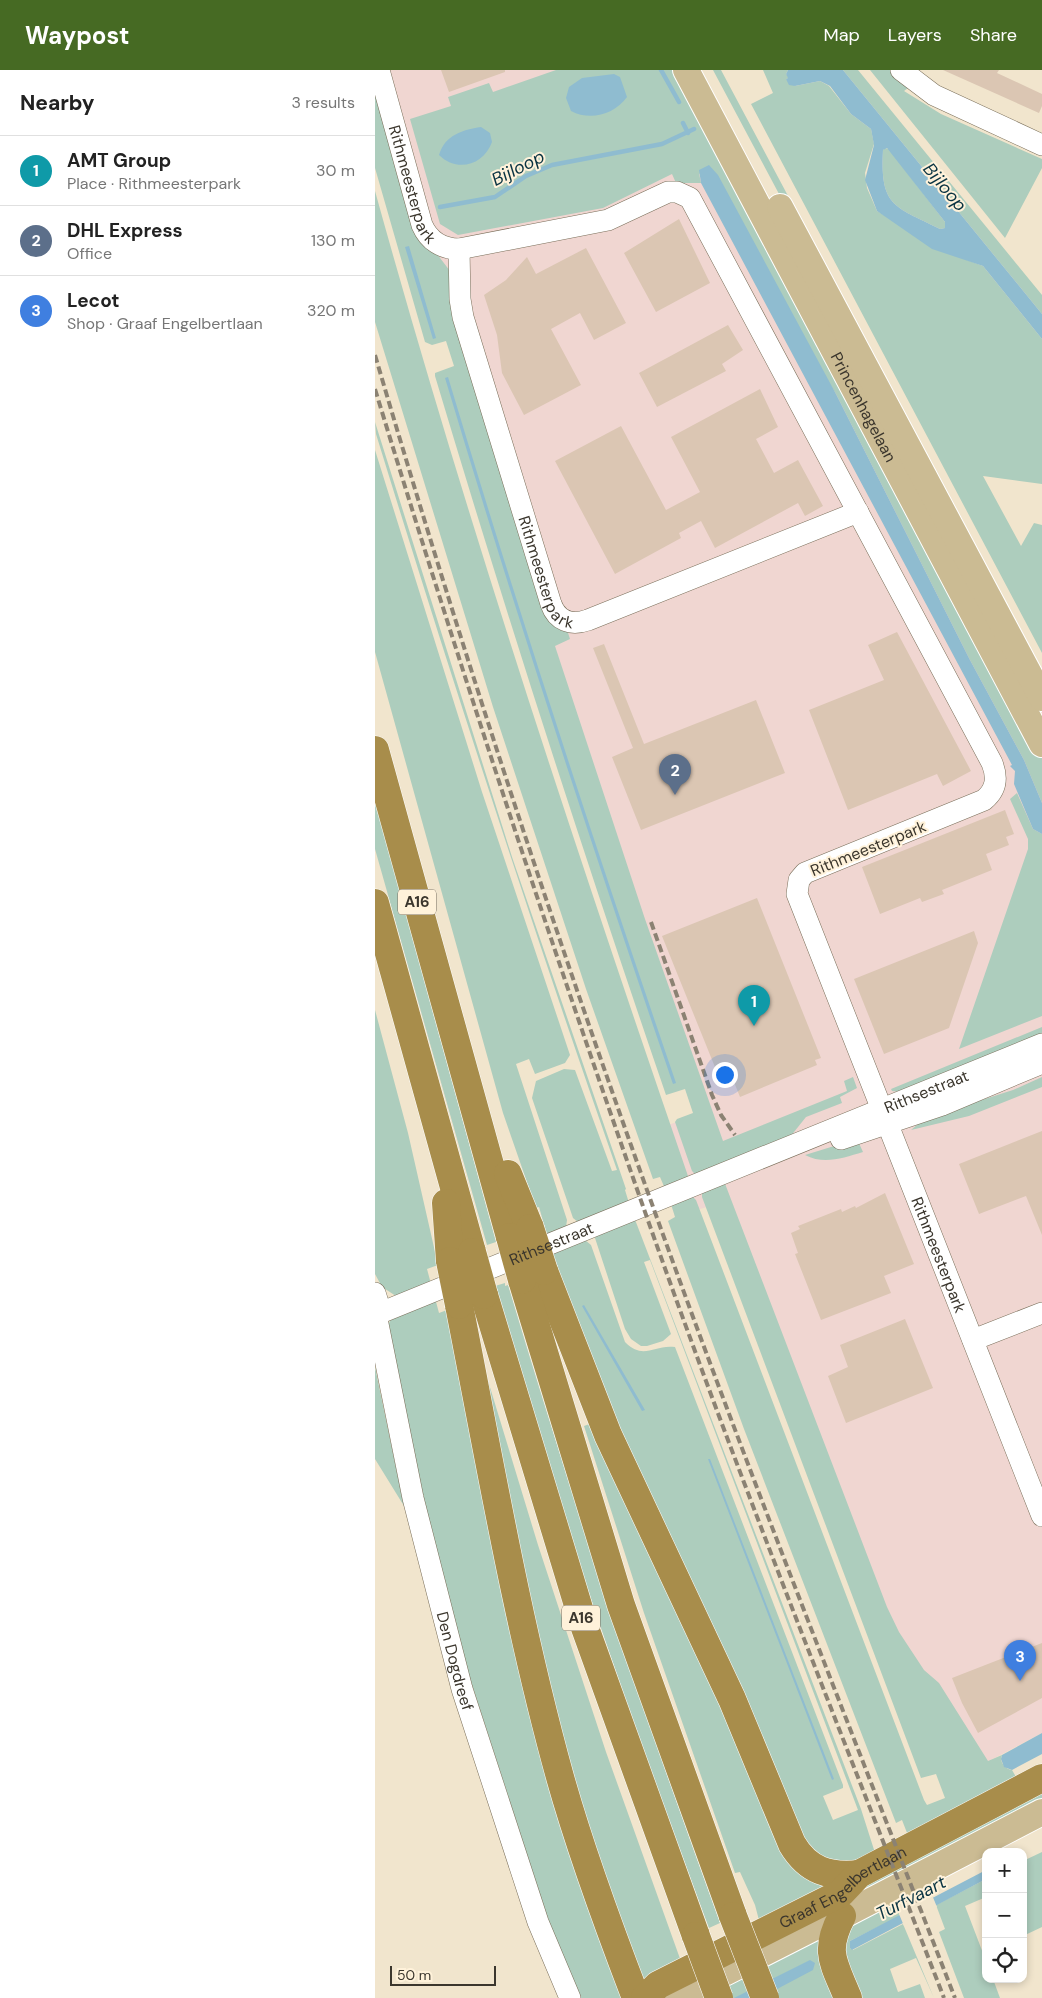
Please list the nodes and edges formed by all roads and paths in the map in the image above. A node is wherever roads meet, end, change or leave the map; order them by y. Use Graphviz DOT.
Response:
graph roads {
  1 [pos="379,70"];
  2 [pos="686,70"];
  3 [pos="707,70"];
  4 [pos="901,70"];
  5 [pos="1042,145"];
  6 [pos="459,249"];
  7 [pos="858,512"];
  8 [pos="1042,698"];
  9 [pos="1042,744"];
  10 [pos="375,750"];
  11 [pos="375,903"];
  12 [pos="1042,1044"];
  13 [pos="1042,1063"];
  14 [pos="885,1117"];
  15 [pos="461,1256"];
  16 [pos="533,1275"];
  17 [pos="377,1308"];
  18 [pos="1042,1314"];
  19 [pos="973,1340"];
  20 [pos="1042,1516"];
  21 [pos="1042,1778"];
  22 [pos="1042,1812"];
  23 [pos="859,1874"];
  24 [pos="842,1916"];
  25 [pos="570,1998"];
  26 [pos="637,1998"];
  27 [pos="645,1998"];
  28 [pos="675,1998"];
  29 [pos="719,1998"];
  30 [pos="765,1998"];
  31 [pos="848,1998"];
  1 -- 6 [label="street, Rithmeesterpark"];
  2 -- 9 [label="main road, Princenhagelaan"];
  3 -- 8 [label="main road, Princenhagelaan"];
  4 -- 5 [label="street"];
  6 -- 7 [label="street, Rithmeesterpark"];
  6 -- 7 [label="street, Rithmeesterpark"];
  7 -- 14 [label="street, Rithmeesterpark"];
  10 -- 16 [label="highway, A16, bridge"];
  11 -- 15 [label="highway, A16"];
  12 -- 14 [label="street, Rithsestraat"];
  13 -- 14 [label="street, Rithsestraat"];
  14 -- 17 [label="street, Rithsestraat"];
  14 -- 19 [label="street, Rithmeesterpark"];
  15 -- 26 [label="highway, A16, bridge"];
  15 -- 29 [label="highway, A16, bridge"];
  16 -- 23 [label="highway, A16"];
  16 -- 30 [label="highway, A16, bridge"];
  17 -- 25 [label="street, Den Dogdreef"];
  18 -- 19 [label="street"];
  19 -- 20 [label="street, Rithmeesterpark"];
  21 -- 23 [label="highway, Graaf Engelbertlaan"];
  22 -- 24 [label="main road, Graaf Engelbertlaan"];
  23 -- 27 [label="highway, Graaf Engelbertlaan"];
  24 -- 28 [label="main road, Graaf Engelbertlaan"];
  24 -- 31 [label="highway"];
}
